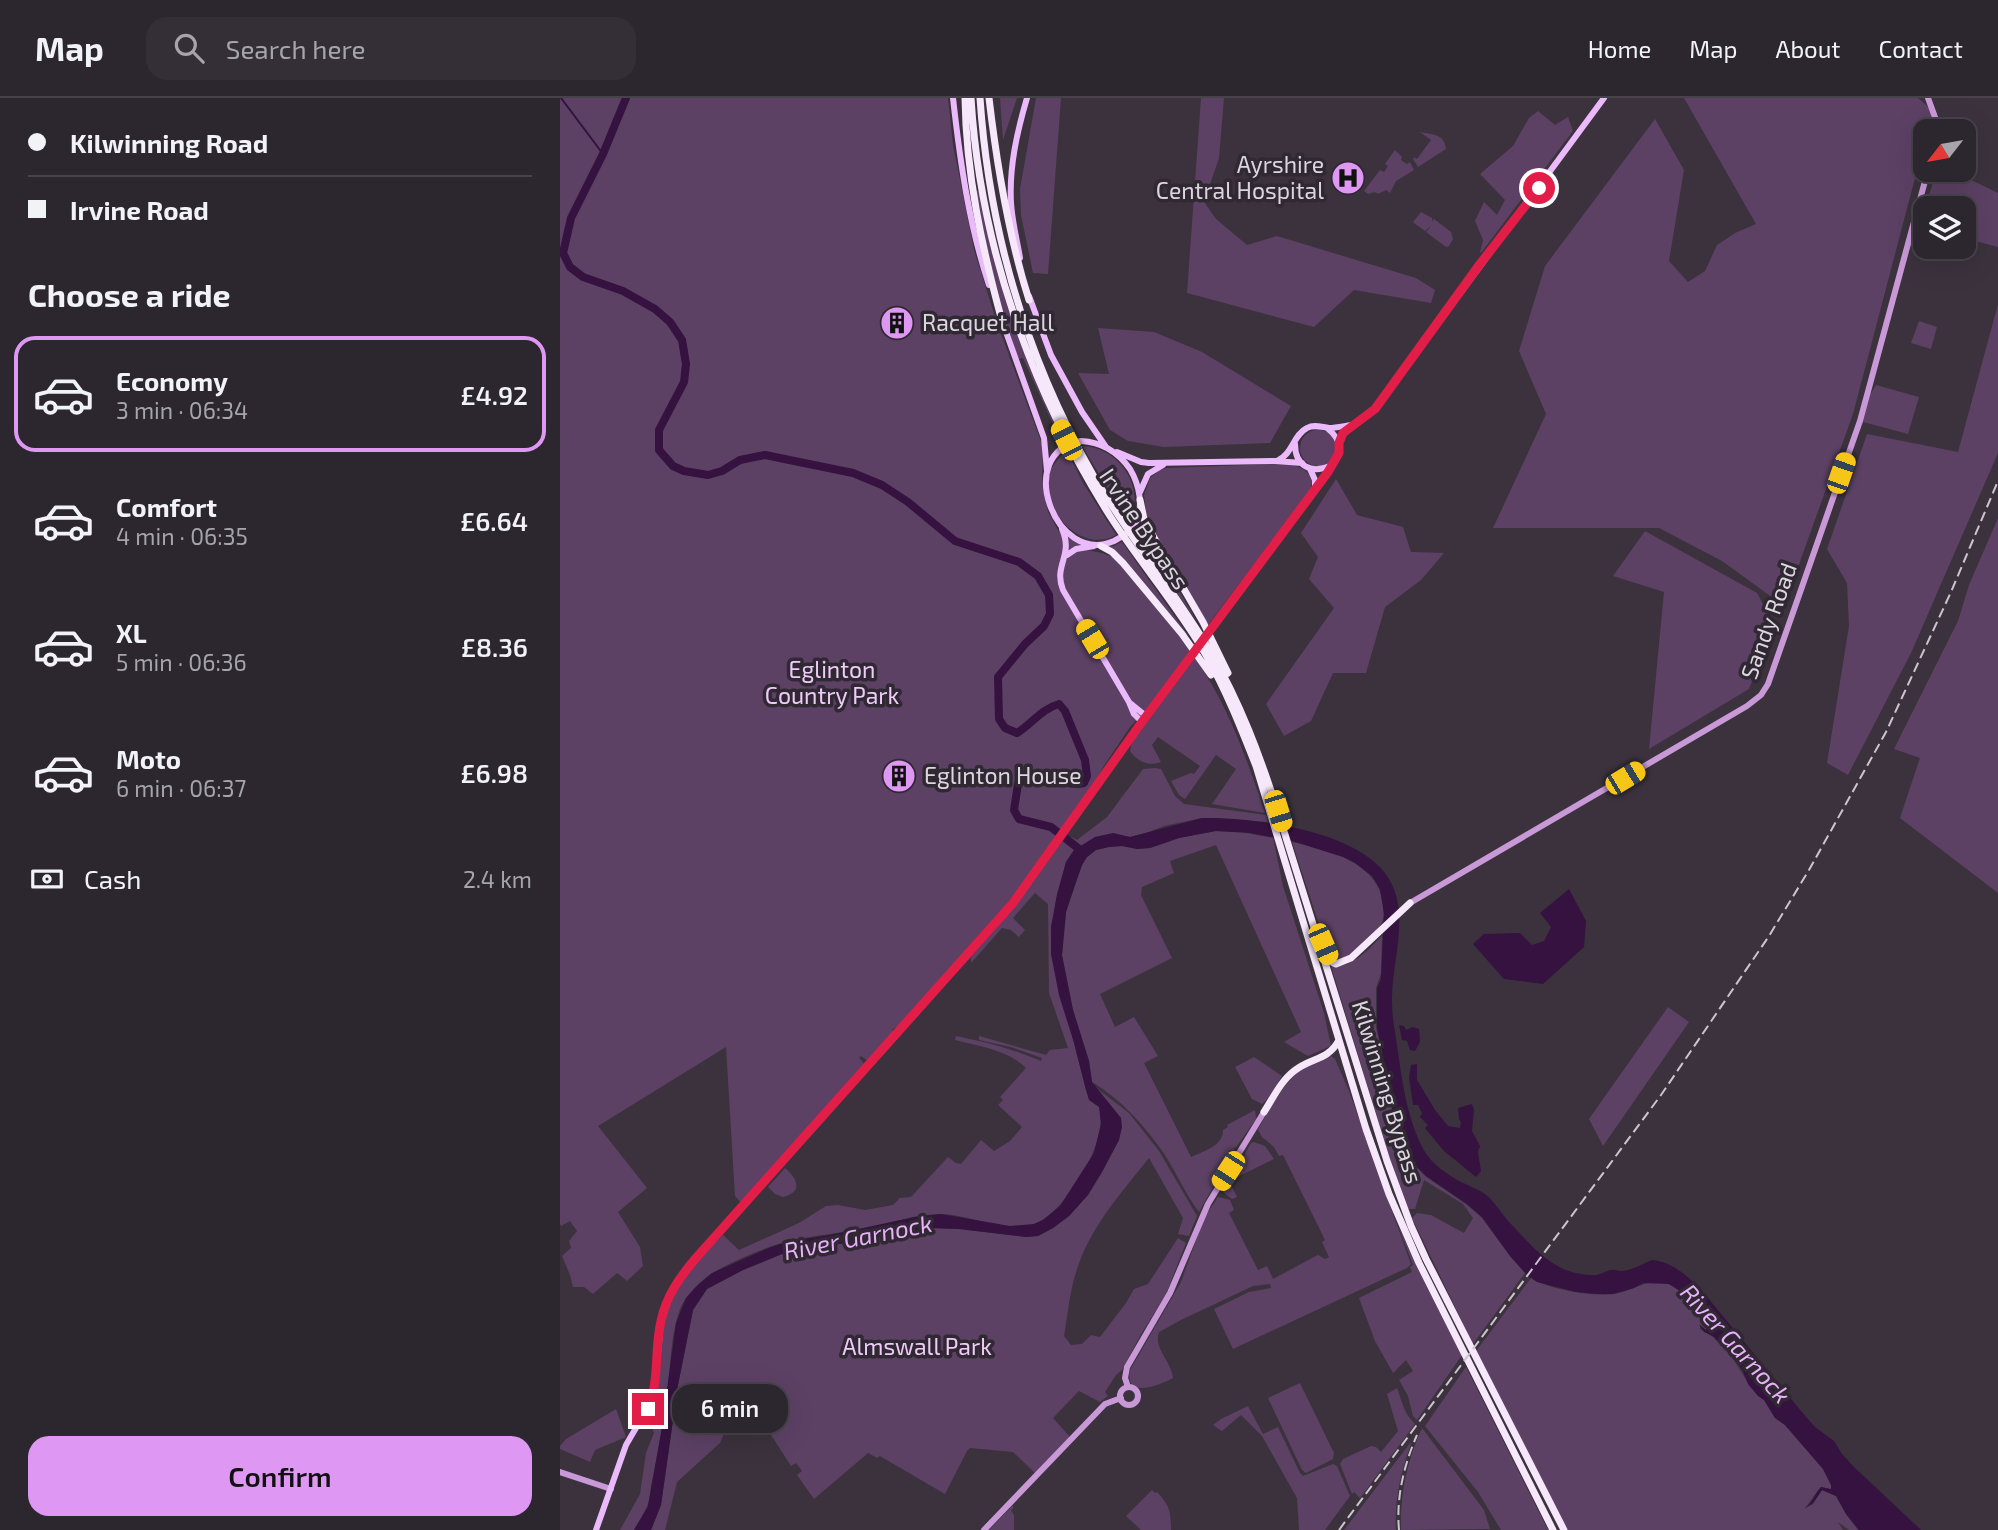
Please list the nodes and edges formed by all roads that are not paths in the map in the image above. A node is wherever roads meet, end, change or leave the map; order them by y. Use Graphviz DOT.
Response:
graph roads {
  1 [pos="953,98"];
  2 [pos="965,98"];
  3 [pos="971,98"];
  4 [pos="979,98"];
  5 [pos="989,98"];
  6 [pos="1027,98"];
  7 [pos="1604,98"];
  8 [pos="1928,98"];
  9 [pos="1936,119"];
  10 [pos="1925,182"];
  11 [pos="1029,299"];
  12 [pos="1002,321"];
  13 [pos="1354,425"];
  14 [pos="1327,428"];
  15 [pos="1295,443"];
  16 [pos="1339,443"];
  17 [pos="1109,449"];
  18 [pos="1275,461"];
  19 [pos="1302,463"];
  20 [pos="1165,464"];
  21 [pos="1332,465"];
  22 [pos="1310,469"];
  23 [pos="1047,471"];
  24 [pos="1315,489"];
  25 [pos="1139,497"];
  26 [pos="1059,525"];
  27 [pos="1098,546"];
  28 [pos="1065,557"];
  29 [pos="1208,653"];
  30 [pos="1227,699"];
  31 [pos="1129,702"];
  32 [pos="1242,713"];
  33 [pos="1134,714"];
  34 [pos="1144,719"];
  35 [pos="1113,762"];
  36 [pos="1274,811"];
  37 [pos="1287,855"];
  38 [pos="1410,902"];
  39 [pos="1316,928"];
  40 [pos="1339,1039"];
  41 [pos="1331,1053"];
  42 [pos="1346,1064"];
  43 [pos="1264,1112"];
  44 [pos="1128,1387"];
  45 [pos="1121,1398"];
  46 [pos="560,1472"];
  47 [pos="611,1489"];
  48 [pos="596,1530"];
  49 [pos="984,1530"];
  50 [pos="1553,1530"];
  51 [pos="1564,1530"];
  1 -- 12 [label="main road"];
  2 -- 12 [label="highway"];
  3 -- 29 [label="highway, Irvine Bypass"];
  4 -- 29 [label="highway, Irvine Bypass"];
  5 -- 11 [label="highway"];
  6 -- 11 [label="main road"];
  7 -- 13 [label="main road"];
  8 -- 9 [label="main road"];
  10 -- 38 [label="main road, Sandy Road"];
  11 -- 17 [label="main road"];
  12 -- 23 [label="main road"];
  13 -- 14 [label="main road"];
  13 -- 16 [label="main road"];
  14 -- 15 [label="main road"];
  14 -- 16 [label="main road"];
  15 -- 18 [label="main road"];
  15 -- 19 [label="main road"];
  16 -- 21 [label="main road"];
  17 -- 20 [label="main road"];
  17 -- 23 [label="main road"];
  17 -- 25 [label="main road"];
  18 -- 19 [label="main road"];
  18 -- 20 [label="main road"];
  19 -- 22 [label="main road"];
  20 -- 25 [label="main road"];
  21 -- 22 [label="main road"];
  21 -- 24 [label="main road"];
  22 -- 24 [label="main road"];
  23 -- 26 [label="main road"];
  24 -- 34 [label="main road"];
  25 -- 27 [label="main road"];
  25 -- 32 [label="highway"];
  26 -- 27 [label="main road"];
  26 -- 28 [label="main road"];
  27 -- 28 [label="main road"];
  27 -- 30 [label="highway"];
  28 -- 31 [label="main road"];
  29 -- 30 [label="highway, Kilwinning Bypass"];
  29 -- 32 [label="highway, Kilwinning Bypass"];
  30 -- 36 [label="highway, Kilwinning Bypass"];
  31 -- 33 [label="main road"];
  31 -- 34 [label="main road"];
  32 -- 36 [label="highway, Kilwinning Bypass"];
  33 -- 34 [label="main road"];
  33 -- 35 [label="main road"];
  34 -- 35 [label="main road"];
  35 -- 47 [label="main road"];
  36 -- 37 [label="highway, Kilwinning Bypass"];
  37 -- 39 [label="highway, Kilwinning Bypass"];
  37 -- 40 [label="highway, Kilwinning Bypass"];
  38 -- 39 [label="highway"];
  39 -- 51 [label="highway, Kilwinning Bypass"];
  40 -- 41 [label="highway"];
  40 -- 42 [label="highway, Kilwinning Bypass"];
  41 -- 42 [label="highway"];
  41 -- 43 [label="highway"];
  42 -- 50 [label="highway, Kilwinning Bypass"];
  43 -- 44 [label="main road"];
  44 -- 45 [label="main road"];
  44 -- 45 [label="main road"];
  45 -- 49 [label="main road"];
  46 -- 47 [label="main road"];
  47 -- 48 [label="main road"];
}
